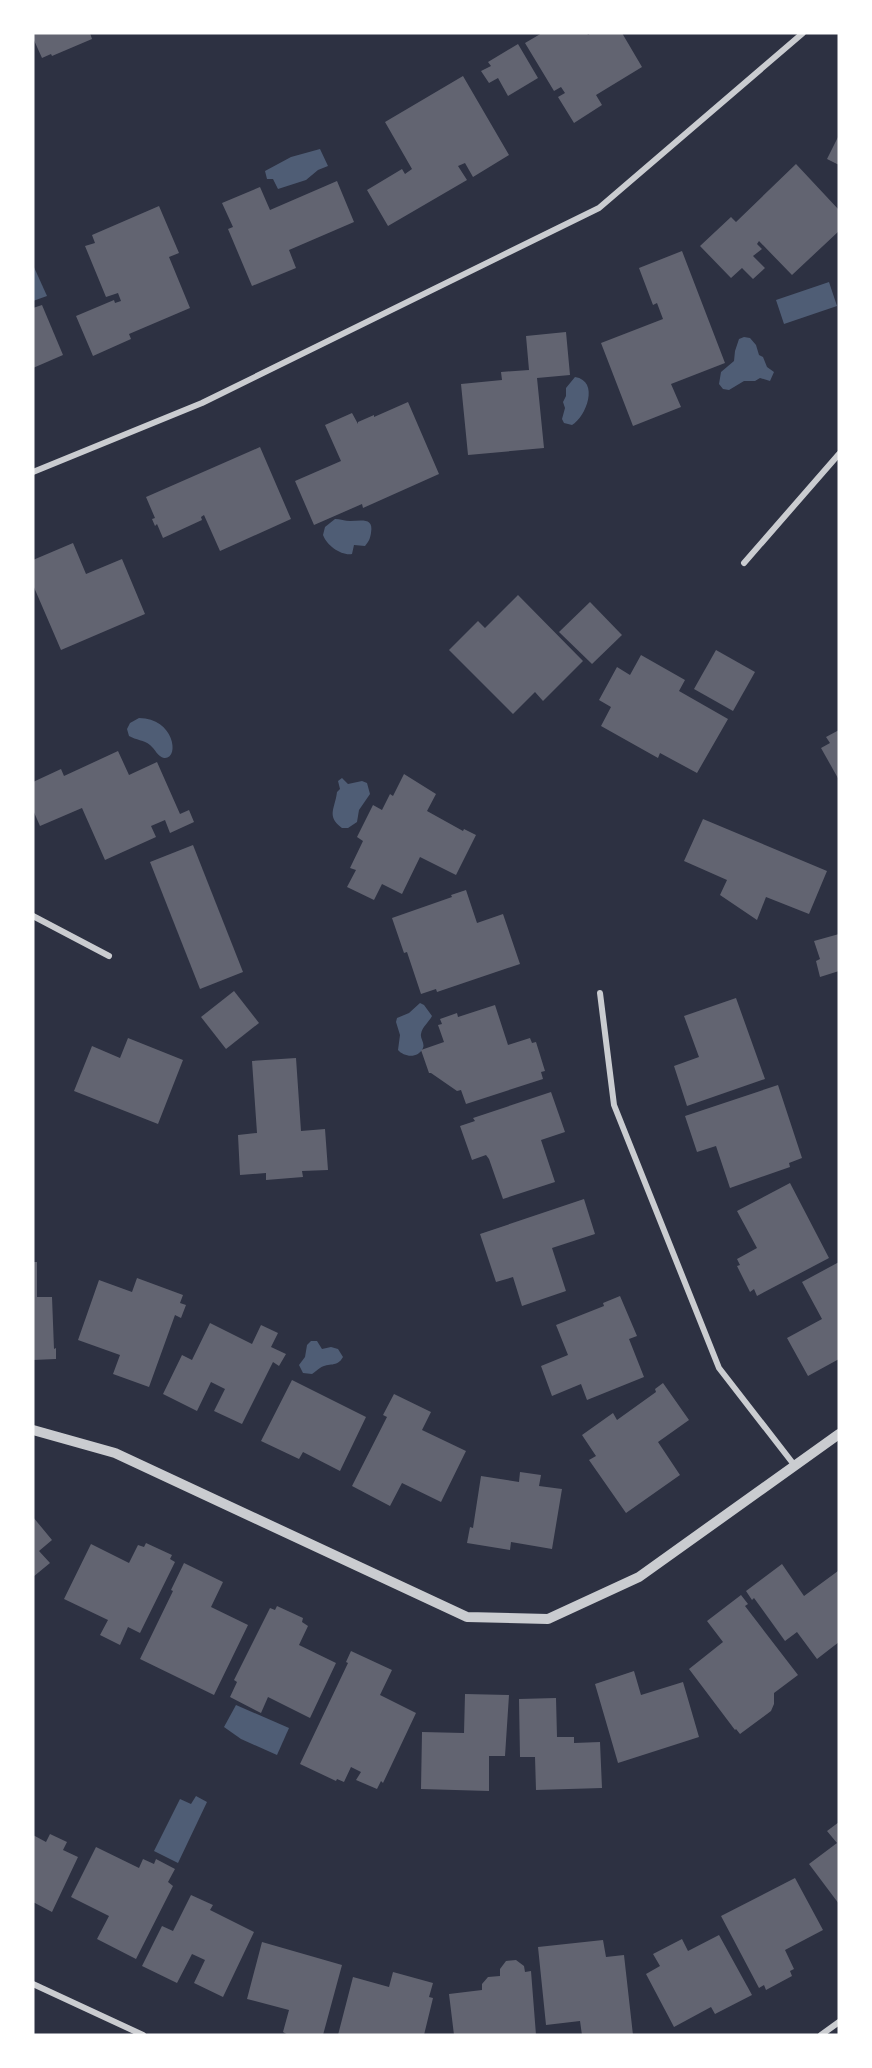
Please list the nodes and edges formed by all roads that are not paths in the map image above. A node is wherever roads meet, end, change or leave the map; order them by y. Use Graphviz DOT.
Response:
graph roads {
  1 [pos="803,33"];
  2 [pos="839,454"];
  3 [pos="33,472"];
  4 [pos="744,563"];
  5 [pos="33,916"];
  6 [pos="109,956"];
  7 [pos="600,993"];
  8 [pos="33,1430"];
  9 [pos="839,1434"];
  10 [pos="795,1466"];
  11 [pos="33,1984"];
  12 [pos="839,2022"];
  13 [pos="143,2035"];
  14 [pos="820,2035"];
  1 -- 3 [label="street"];
  2 -- 4 [label="street"];
  5 -- 6 [label="street"];
  7 -- 10 [label="street"];
  8 -- 10 [label="street"];
  9 -- 10 [label="street"];
  11 -- 13 [label="street"];
  12 -- 14 [label="street"];
}
